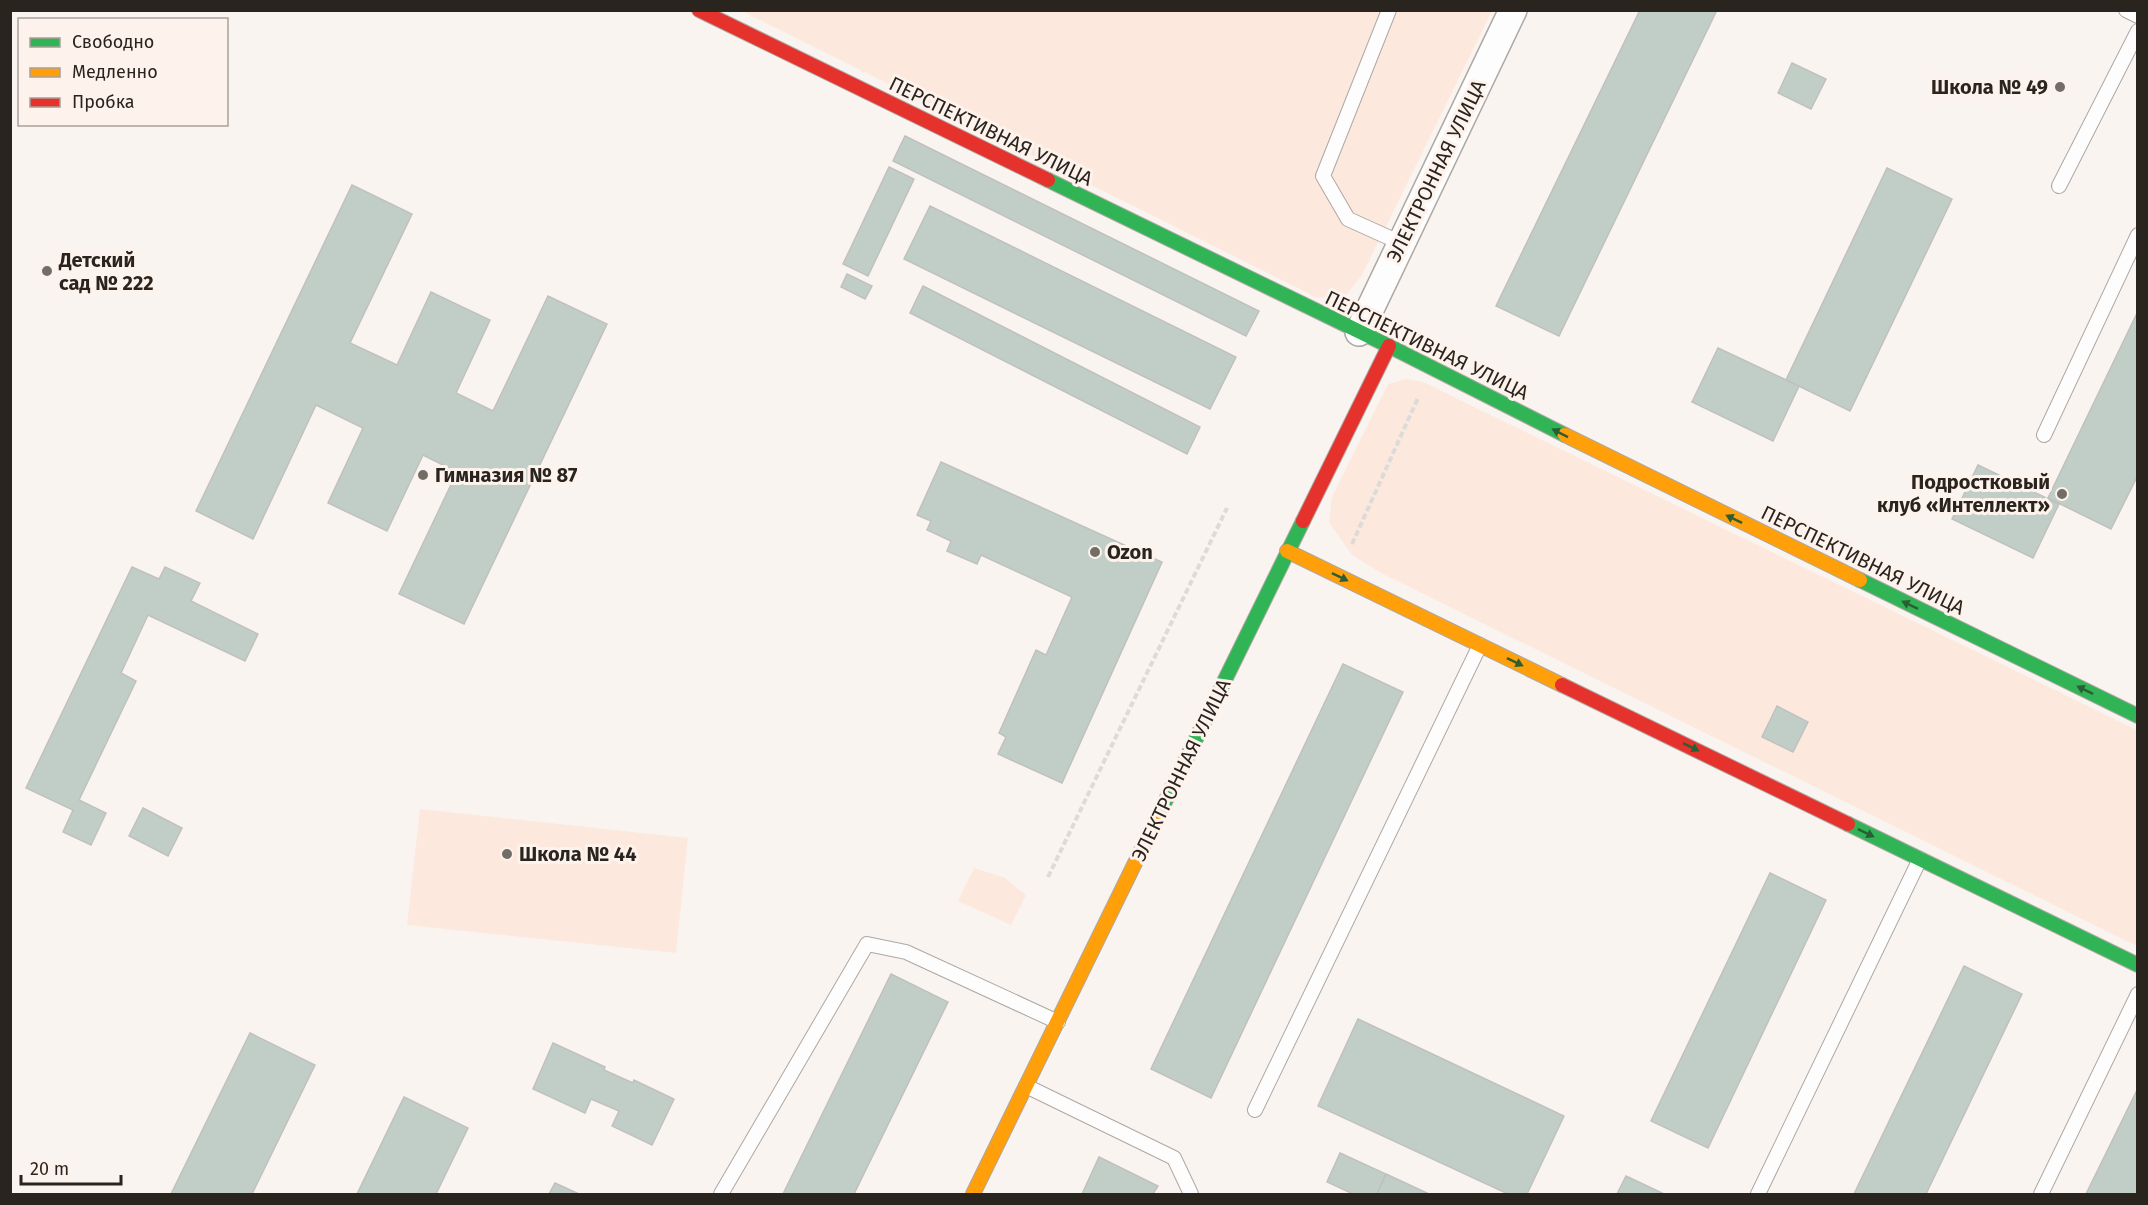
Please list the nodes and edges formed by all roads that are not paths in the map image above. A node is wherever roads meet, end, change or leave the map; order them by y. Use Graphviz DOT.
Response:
graph roads {
  1 [pos="699,10"];
  2 [pos="1389,10"];
  3 [pos="1513,10"];
  4 [pos="2126,10"];
  5 [pos="2138,16"];
  6 [pos="2138,31"];
  7 [pos="2059,186"];
  8 [pos="2138,235"];
  9 [pos="1401,243"];
  10 [pos="1359,332"];
  11 [pos="1389,346"];
  12 [pos="2044,435"];
  13 [pos="1287,551"];
  14 [pos="1480,645"];
  15 [pos="2138,716"];
  16 [pos="1920,859"];
  17 [pos="2138,965"];
  18 [pos="2138,994"];
  19 [pos="1058,1022"];
  20 [pos="1026,1086"];
  21 [pos="1255,1110"];
  22 [pos="721,1194"];
  23 [pos="973,1194"];
  24 [pos="1191,1194"];
  25 [pos="1758,1194"];
  26 [pos="2041,1194"];
  1 -- 10 [label="street, ПЕРСПЕКТИВНАЯ УЛИЦА"];
  2 -- 9 [label="lane"];
  3 -- 9 [label="street, ЭЛЕКТРОННАЯ УЛИЦА"];
  4 -- 5 [label="lane"];
  6 -- 7 [label="lane"];
  8 -- 12 [label="lane"];
  9 -- 10 [label="street, ЭЛЕКТРОННАЯ УЛИЦА"];
  10 -- 11 [label="street, ПЕРСПЕКТИВНАЯ УЛИЦА"];
  11 -- 13 [label="street, ЭЛЕКТРОННАЯ УЛИЦА"];
  15 -- 11 [label="street, ПЕРСПЕКТИВНАЯ УЛИЦА, one-way"];
  13 -- 14 [label="street, one-way"];
  13 -- 19 [label="street, ЭЛЕКТРОННАЯ УЛИЦА"];
  14 -- 16 [label="street, one-way"];
  14 -- 21 [label="lane"];
  16 -- 17 [label="street"];
  16 -- 25 [label="lane"];
  18 -- 26 [label="lane"];
  19 -- 20 [label="street, ЭЛЕКТРОННАЯ УЛИЦА"];
  19 -- 22 [label="lane"];
  20 -- 23 [label="street, ЭЛЕКТРОННАЯ УЛИЦА"];
  20 -- 24 [label="lane"];
}
